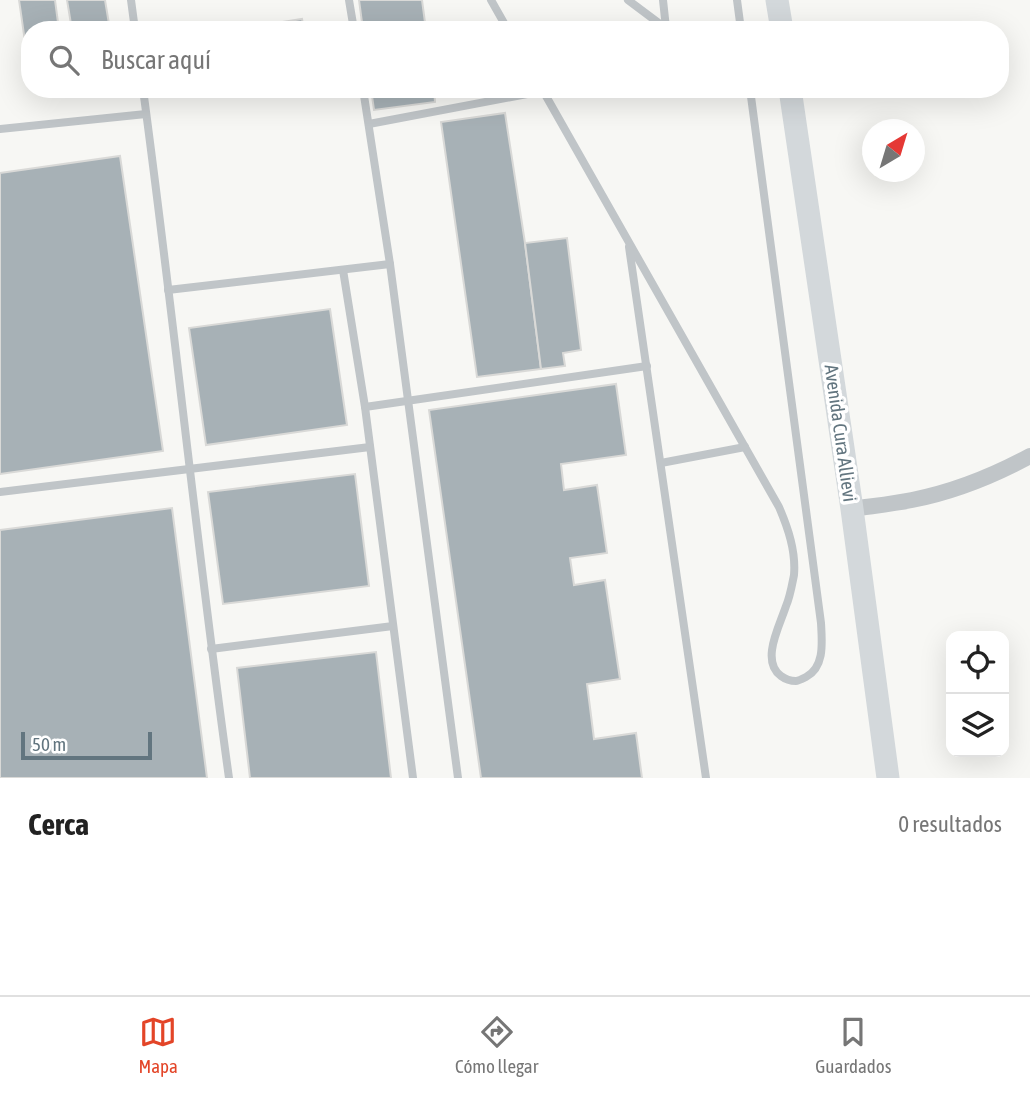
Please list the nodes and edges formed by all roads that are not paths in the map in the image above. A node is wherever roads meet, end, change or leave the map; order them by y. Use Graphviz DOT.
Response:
graph roads {
  1 [pos="131,0"];
  2 [pos="349,0"];
  3 [pos="491,0"];
  4 [pos="628,0"];
  5 [pos="663,0"];
  6 [pos="737,0"];
  7 [pos="777,0"];
  8 [pos="134,21"];
  9 [pos="352,21"];
  10 [pos="503,21"];
  11 [pos="656,21"];
  12 [pos="666,21"];
  13 [pos="740,21"];
  14 [pos="780,21"];
  15 [pos="144,98"];
  16 [pos="365,98"];
  17 [pos="501,98"];
  18 [pos="547,98"];
  19 [pos="751,98"];
  20 [pos="791,98"];
  21 [pos="146,114"];
  22 [pos="369,124"];
  23 [pos="0,129"];
  24 [pos="629,242"];
  25 [pos="390,264"];
  26 [pos="343,270"];
  27 [pos="168,290"];
  28 [pos="646,366"];
  29 [pos="409,401"];
  30 [pos="365,407"];
  31 [pos="370,447"];
  32 [pos="745,447"];
  33 [pos="1030,456"];
  34 [pos="661,463"];
  35 [pos="191,468"];
  36 [pos="0,492"];
  37 [pos="852,509"];
  38 [pos="393,626"];
  39 [pos="211,649"];
  40 [pos="229,778"];
  41 [pos="414,778"];
  42 [pos="458,778"];
  43 [pos="706,778"];
  44 [pos="888,778"];
  1 -- 8 [label="lane"];
  2 -- 9 [label="lane"];
  3 -- 10 [label="lane"];
  4 -- 11 [label="lane"];
  5 -- 12 [label="lane"];
  6 -- 13 [label="lane"];
  7 -- 14 [label="street"];
  15 -- 21 [label="lane"];
  16 -- 22 [label="lane"];
  17 -- 22 [label="lane"];
  18 -- 24 [label="lane"];
  19 -- 32 [label="lane"];
  20 -- 37 [label="street, Avenida Cura Allievi"];
  21 -- 23 [label="lane"];
  21 -- 27 [label="lane"];
  22 -- 25 [label="lane"];
  24 -- 28 [label="lane"];
  24 -- 32 [label="lane"];
  25 -- 26 [label="lane"];
  25 -- 29 [label="lane"];
  26 -- 27 [label="lane"];
  26 -- 30 [label="lane"];
  27 -- 35 [label="lane"];
  28 -- 29 [label="lane"];
  28 -- 34 [label="lane"];
  29 -- 30 [label="lane"];
  29 -- 42 [label="lane"];
  30 -- 31 [label="lane"];
  31 -- 35 [label="lane"];
  31 -- 38 [label="lane"];
  32 -- 34 [label="lane"];
  33 -- 37 [label="street"];
  34 -- 43 [label="lane"];
  35 -- 36 [label="lane"];
  35 -- 39 [label="lane"];
  37 -- 44 [label="street, Avenida Cura Allievi"];
  38 -- 39 [label="lane"];
  38 -- 41 [label="lane"];
  39 -- 40 [label="lane"];
}
